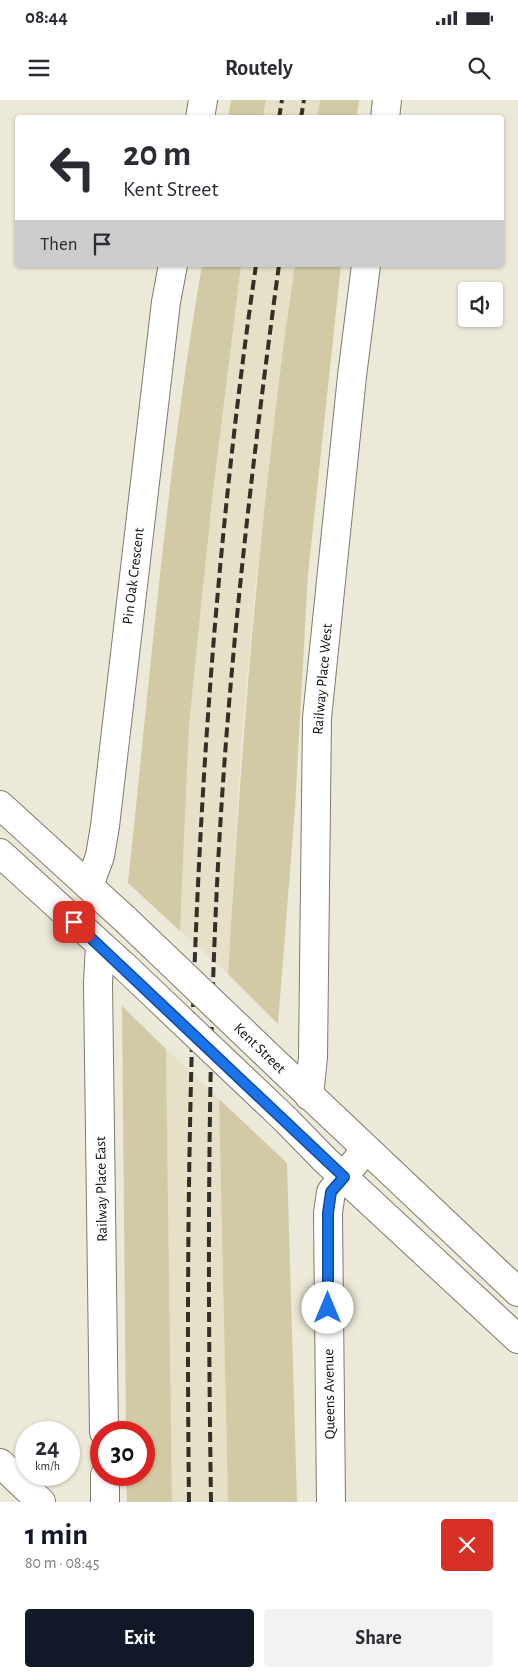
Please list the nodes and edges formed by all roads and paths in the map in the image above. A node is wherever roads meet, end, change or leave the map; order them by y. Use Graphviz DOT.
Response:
graph roads {
  1 [pos="204,100"];
  2 [pos="387,100"];
  3 [pos="201,115"];
  4 [pos="385,115"];
  5 [pos="173,267"];
  6 [pos="366,267"];
  7 [pos="0,805"];
  8 [pos="0,853"];
  9 [pos="89,886"];
  10 [pos="100,945"];
  11 [pos="309,1096"];
  12 [pos="366,1149"];
  13 [pos="344,1177"];
  14 [pos="518,1292"];
  15 [pos="518,1339"];
  16 [pos="104,1421"];
  17 [pos="0,1463"];
  18 [pos="105,1486"];
  19 [pos="41,1502"];
  20 [pos="105,1502"];
  21 [pos="331,1502"];
  1 -- 3 [label="street"];
  2 -- 4 [label="street"];
  5 -- 9 [label="street, Pin Oak Crescent"];
  6 -- 11 [label="street, Railway Place West"];
  7 -- 9 [label="street, Kent Street"];
  8 -- 10 [label="street"];
  9 -- 11 [label="street, Kent Street, bridge"];
  10 -- 13 [label="street, bridge"];
  10 -- 16 [label="street, Railway Place East"];
  11 -- 12 [label="street, Kent Street"];
  12 -- 13 [label="street, Queens Avenue"];
  12 -- 14 [label="street, Kent Street"];
  13 -- 15 [label="street"];
  13 -- 21 [label="street, Queens Avenue"];
  17 -- 19 [label="street"];
  18 -- 20 [label="street"];
}
